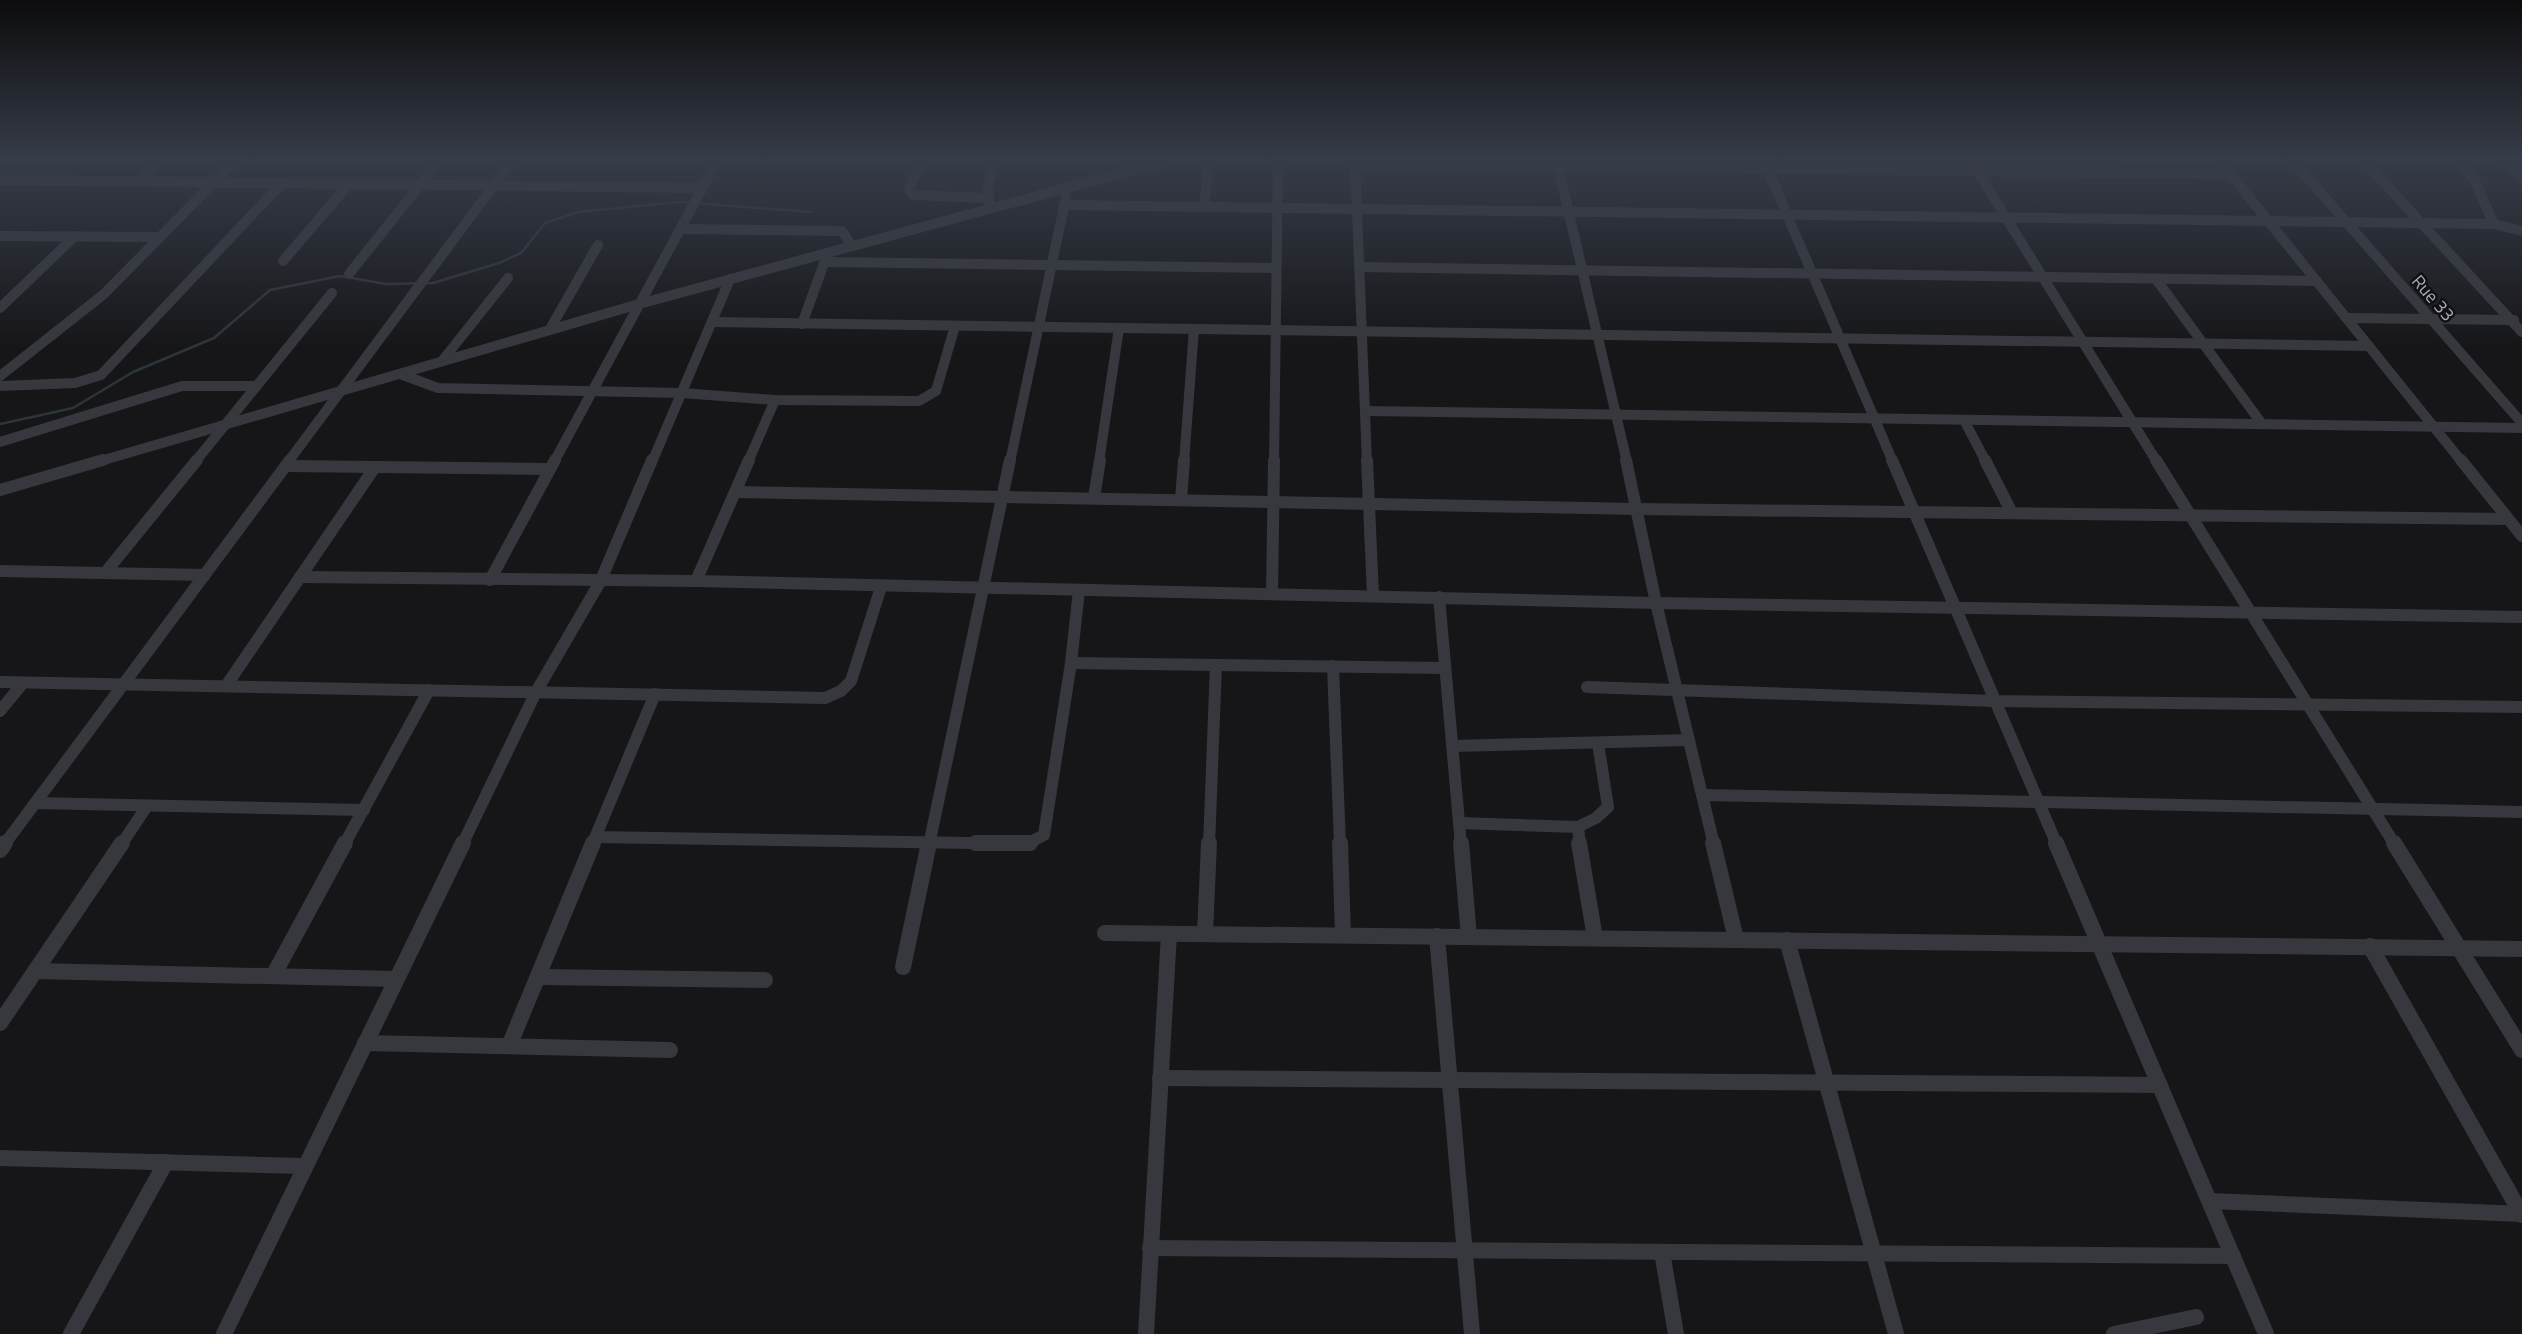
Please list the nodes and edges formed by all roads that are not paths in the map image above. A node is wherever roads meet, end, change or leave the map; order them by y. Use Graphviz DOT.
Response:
graph roads {
  1 [pos="174,223"];
  2 [pos="244,223"];
  3 [pos="315,223"];
  4 [pos="389,223"];
  5 [pos="466,223"];
  6 [pos="683,223"];
  7 [pos="925,223"];
  8 [pos="1060,223"];
  9 [pos="1277,223"];
  10 [pos="1357,223"];
  11 [pos="1572,223"];
  12 [pos="1790,223"];
  13 [pos="2010,223"];
  14 [pos="2270,223"];
  15 [pos="2348,223"];
  16 [pos="2367,223"];
  17 [pos="2422,224"];
  18 [pos="2494,224"];
  19 [pos="680,229"];
  20 [pos="2522,231"];
  21 [pos="0,236"];
  22 [pos="75,236"];
  23 [pos="161,237"];
  24 [pos="598,245"];
  25 [pos="852,246"];
  26 [pos="826,257"];
  27 [pos="283,261"];
  28 [pos="1051,266"];
  29 [pos="1359,267"];
  30 [pos="1276,268"];
  31 [pos="1584,270"];
  32 [pos="349,274"];
  33 [pos="1812,274"];
  34 [pos="2043,277"];
  35 [pos="508,278"];
  36 [pos="730,279"];
  37 [pos="2157,279"];
  38 [pos="2317,281"];
  39 [pos="332,293"];
  40 [pos="639,304"];
  41 [pos="0,308"];
  42 [pos="2346,318"];
  43 [pos="2431,319"];
  44 [pos="2517,320"];
  45 [pos="712,322"];
  46 [pos="802,324"];
  47 [pos="956,326"];
  48 [pos="1038,327"];
  49 [pos="1119,328"];
  50 [pos="551,329"];
  51 [pos="1194,329"];
  52 [pos="1275,330"];
  53 [pos="1362,332"];
  54 [pos="2522,332"];
  55 [pos="1599,335"];
  56 [pos="1840,339"];
  57 [pos="2083,342"];
  58 [pos="2204,344"];
  59 [pos="2369,346"];
  60 [pos="442,361"];
  61 [pos="400,373"];
  62 [pos="0,376"];
  63 [pos="0,386"];
  64 [pos="257,386"];
  65 [pos="343,390"];
  66 [pos="592,391"];
  67 [pos="682,393"];
  68 [pos="775,400"];
  69 [pos="1365,411"];
  70 [pos="1617,415"];
  71 [pos="1875,419"];
  72 [pos="1964,420"];
  73 [pos="2133,422"];
  74 [pos="229,423"];
  75 [pos="2262,424"];
  76 [pos="2522,425"];
  77 [pos="2434,427"];
  78 [pos="0,442"];
  79 [pos="286,466"];
  80 [pos="375,467"];
  81 [pos="550,469"];
  82 [pos="0,490"];
  83 [pos="736,492"];
  84 [pos="1002,497"];
  85 [pos="1094,498"];
  86 [pos="1181,500"];
  87 [pos="1273,502"];
  88 [pos="1369,504"];
  89 [pos="1637,509"];
  90 [pos="1914,512"];
  91 [pos="2012,513"];
  92 [pos="2192,516"];
  93 [pos="2508,519"];
  94 [pos="2522,536"];
  95 [pos="0,571"];
  96 [pos="105,573"];
  97 [pos="205,575"];
  98 [pos="300,577"];
  99 [pos="490,580"];
  100 [pos="696,581"];
  101 [pos="600,582"];
  102 [pos="881,587"];
  103 [pos="983,589"];
  104 [pos="1079,590"];
  105 [pos="1272,594"];
  106 [pos="1373,596"];
  107 [pos="1439,597"];
  108 [pos="1656,603"];
  109 [pos="1955,606"];
  110 [pos="2251,612"];
  111 [pos="2522,617"];
  112 [pos="1071,663"];
  113 [pos="1216,665"];
  114 [pos="1333,666"];
  115 [pos="1445,668"];
  116 [pos="0,682"];
  117 [pos="23,683"];
  118 [pos="123,685"];
  119 [pos="226,687"];
  120 [pos="1587,687"];
  121 [pos="429,690"];
  122 [pos="1678,690"];
  123 [pos="536,692"];
  124 [pos="654,694"];
  125 [pos="1996,701"];
  126 [pos="2308,704"];
  127 [pos="2522,707"];
  128 [pos="0,711"];
  129 [pos="1689,740"];
  130 [pos="1598,743"];
  131 [pos="1452,746"];
  132 [pos="1702,795"];
  133 [pos="35,803"];
  134 [pos="2039,803"];
  135 [pos="147,806"];
  136 [pos="2372,807"];
  137 [pos="364,810"];
  138 [pos="2522,811"];
  139 [pos="1459,823"];
  140 [pos="1578,828"];
  141 [pos="596,837"];
  142 [pos="929,842"];
  143 [pos="0,850"];
  144 [pos="1105,933"];
  145 [pos="1169,934"];
  146 [pos="1205,934"];
  147 [pos="1343,935"];
  148 [pos="1437,936"];
  149 [pos="1469,937"];
  150 [pos="1595,938"];
  151 [pos="1736,939"];
  152 [pos="1787,940"];
  153 [pos="2099,943"];
  154 [pos="2370,946"];
  155 [pos="2458,947"];
  156 [pos="2522,949"];
  157 [pos="903,967"];
  158 [pos="35,971"];
  159 [pos="273,976"];
  160 [pos="538,977"];
  161 [pos="396,979"];
  162 [pos="765,980"];
  163 [pos="0,1023"];
  164 [pos="365,1043"];
  165 [pos="509,1046"];
  166 [pos="670,1050"];
  167 [pos="2522,1050"];
  168 [pos="1160,1078"];
  169 [pos="1450,1080"];
  170 [pos="1826,1083"];
  171 [pos="2160,1085"];
  172 [pos="0,1158"];
  173 [pos="166,1162"];
  174 [pos="305,1166"];
  175 [pos="2210,1201"];
  176 [pos="2522,1214"];
  177 [pos="1150,1248"];
  178 [pos="1465,1250"];
  179 [pos="1662,1252"];
  180 [pos="1874,1253"];
  181 [pos="2233,1256"];
  182 [pos="2196,1317"];
  183 [pos="71,1334"];
  184 [pos="223,1334"];
  185 [pos="1146,1334"];
  186 [pos="1472,1334"];
  187 [pos="1676,1334"];
  188 [pos="1896,1334"];
  189 [pos="2114,1334"];
  190 [pos="2266,1334"];
  1 -- 23 [label="street"];
  2 -- 63 [label="street"];
  3 -- 27 [label="street"];
  4 -- 32 [label="street"];
  5 -- 65 [label="street"];
  6 -- 19 [label="street"];
  7 -- 25 [label="street"];
  8 -- 28 [label="street"];
  9 -- 30 [label="street"];
  10 -- 29 [label="street"];
  11 -- 31 [label="street"];
  12 -- 33 [label="street"];
  13 -- 34 [label="street"];
  14 -- 38 [label="street"];
  15 -- 43 [label="street, Rue 33"];
  16 -- 17 [label="street"];
  17 -- 18 [label="street"];
  17 -- 44 [label="street"];
  18 -- 20 [label="street"];
  19 -- 25 [label="street"];
  19 -- 40 [label="street"];
  21 -- 22 [label="street"];
  22 -- 23 [label="street"];
  22 -- 41 [label="street"];
  23 -- 62 [label="street"];
  24 -- 50 [label="street"];
  25 -- 26 [label="street"];
  26 -- 28 [label="street"];
  26 -- 36 [label="street"];
  26 -- 46 [label="street"];
  28 -- 30 [label="street"];
  28 -- 48 [label="street"];
  29 -- 31 [label="street"];
  29 -- 53 [label="street"];
  30 -- 52 [label="street"];
  31 -- 33 [label="street"];
  31 -- 55 [label="street"];
  33 -- 34 [label="street"];
  33 -- 56 [label="street"];
  34 -- 37 [label="street"];
  34 -- 57 [label="street"];
  35 -- 60 [label="street"];
  36 -- 40 [label="street"];
  36 -- 45 [label="street"];
  37 -- 38 [label="street"];
  37 -- 58 [label="street"];
  38 -- 42 [label="street"];
  39 -- 64 [label="street"];
  40 -- 50 [label="street"];
  40 -- 66 [label="street"];
  42 -- 43 [label="street"];
  42 -- 59 [label="street"];
  43 -- 44 [label="street"];
  43 -- 76 [label="street, Rue 33"];
  44 -- 54 [label="street"];
  45 -- 46 [label="street"];
  45 -- 67 [label="street"];
  46 -- 47 [label="street"];
  47 -- 48 [label="street"];
  47 -- 68 [label="street"];
  48 -- 49 [label="street"];
  48 -- 84 [label="street"];
  49 -- 51 [label="street"];
  49 -- 85 [label="street"];
  50 -- 60 [label="street"];
  51 -- 52 [label="street"];
  51 -- 86 [label="street"];
  52 -- 53 [label="street"];
  52 -- 87 [label="street"];
  53 -- 55 [label="street"];
  53 -- 69 [label="street"];
  55 -- 56 [label="street"];
  55 -- 70 [label="street"];
  56 -- 57 [label="street"];
  56 -- 71 [label="street"];
  57 -- 58 [label="street"];
  57 -- 73 [label="street"];
  58 -- 59 [label="street"];
  58 -- 75 [label="street"];
  59 -- 77 [label="street"];
  60 -- 61 [label="street"];
  61 -- 65 [label="street"];
  61 -- 66 [label="street"];
  64 -- 74 [label="street"];
  64 -- 78 [label="street"];
  65 -- 74 [label="street"];
  65 -- 79 [label="street"];
  66 -- 67 [label="street"];
  66 -- 81 [label="street"];
  67 -- 68 [label="street"];
  67 -- 101 [label="street"];
  68 -- 83 [label="street"];
  69 -- 70 [label="street"];
  69 -- 88 [label="street"];
  70 -- 71 [label="street"];
  70 -- 89 [label="street"];
  71 -- 72 [label="street"];
  71 -- 90 [label="street"];
  72 -- 73 [label="street"];
  72 -- 91 [label="street"];
  73 -- 75 [label="street"];
  73 -- 92 [label="street"];
  74 -- 82 [label="street"];
  74 -- 96 [label="street"];
  75 -- 77 [label="street"];
  76 -- 77 [label="street"];
  77 -- 93 [label="street"];
  79 -- 80 [label="street"];
  79 -- 97 [label="street"];
  80 -- 81 [label="street"];
  80 -- 98 [label="street"];
  81 -- 99 [label="street"];
  83 -- 84 [label="street"];
  83 -- 100 [label="street"];
  84 -- 85 [label="street"];
  84 -- 103 [label="street"];
  85 -- 86 [label="street"];
  86 -- 87 [label="street"];
  87 -- 88 [label="street"];
  87 -- 105 [label="street"];
  88 -- 89 [label="street"];
  88 -- 106 [label="street"];
  89 -- 90 [label="street"];
  89 -- 108 [label="street"];
  90 -- 91 [label="street"];
  90 -- 109 [label="street"];
  91 -- 92 [label="street"];
  92 -- 93 [label="street"];
  92 -- 110 [label="street"];
  93 -- 94 [label="street"];
  95 -- 96 [label="street"];
  96 -- 97 [label="street"];
  97 -- 118 [label="street"];
  98 -- 99 [label="street"];
  98 -- 119 [label="street"];
  99 -- 101 [label="street"];
  100 -- 101 [label="street"];
  100 -- 102 [label="street"];
  101 -- 123 [label="street"];
  102 -- 103 [label="street"];
  102 -- 124 [label="street"];
  103 -- 104 [label="street"];
  103 -- 142 [label="street"];
  104 -- 105 [label="street"];
  104 -- 112 [label="street"];
  105 -- 106 [label="street"];
  106 -- 107 [label="street"];
  107 -- 108 [label="street"];
  107 -- 115 [label="street"];
  108 -- 109 [label="street"];
  108 -- 122 [label="street"];
  109 -- 110 [label="street"];
  109 -- 125 [label="street"];
  110 -- 111 [label="street"];
  110 -- 126 [label="street"];
  112 -- 113 [label="street"];
  112 -- 142 [label="street"];
  113 -- 114 [label="street"];
  113 -- 146 [label="street"];
  114 -- 115 [label="street"];
  114 -- 147 [label="street"];
  115 -- 131 [label="street"];
  116 -- 117 [label="street"];
  117 -- 118 [label="street"];
  117 -- 128 [label="street"];
  118 -- 119 [label="street"];
  118 -- 133 [label="street"];
  119 -- 121 [label="street"];
  120 -- 122 [label="street"];
  121 -- 123 [label="street"];
  121 -- 137 [label="street"];
  122 -- 125 [label="street"];
  122 -- 129 [label="street"];
  123 -- 124 [label="street"];
  123 -- 161 [label="street"];
  124 -- 141 [label="street"];
  125 -- 126 [label="street"];
  125 -- 134 [label="street"];
  126 -- 127 [label="street"];
  126 -- 136 [label="street"];
  129 -- 130 [label="street"];
  129 -- 132 [label="street"];
  130 -- 131 [label="street"];
  130 -- 140 [label="street"];
  131 -- 139 [label="street"];
  132 -- 134 [label="street"];
  132 -- 151 [label="street"];
  133 -- 135 [label="street"];
  133 -- 143 [label="street"];
  134 -- 136 [label="street"];
  134 -- 153 [label="street"];
  135 -- 137 [label="street"];
  135 -- 158 [label="street"];
  136 -- 138 [label="street"];
  136 -- 155 [label="street"];
  137 -- 159 [label="street"];
  139 -- 140 [label="street"];
  139 -- 149 [label="street"];
  140 -- 150 [label="street"];
  141 -- 142 [label="street"];
  141 -- 160 [label="street"];
  142 -- 157 [label="street"];
  144 -- 145 [label="street"];
  145 -- 146 [label="street"];
  145 -- 168 [label="street"];
  146 -- 147 [label="street"];
  147 -- 148 [label="street"];
  148 -- 149 [label="street"];
  148 -- 169 [label="street"];
  149 -- 150 [label="street"];
  150 -- 151 [label="street"];
  151 -- 152 [label="street"];
  152 -- 153 [label="street"];
  152 -- 170 [label="street"];
  153 -- 154 [label="street"];
  153 -- 171 [label="street"];
  154 -- 155 [label="street"];
  154 -- 176 [label="street"];
  155 -- 156 [label="street"];
  155 -- 167 [label="street"];
  158 -- 159 [label="street"];
  158 -- 163 [label="street"];
  159 -- 161 [label="street"];
  160 -- 162 [label="street"];
  160 -- 165 [label="street"];
  161 -- 164 [label="street"];
  164 -- 165 [label="street"];
  164 -- 174 [label="street"];
  165 -- 166 [label="street"];
  168 -- 169 [label="street"];
  168 -- 177 [label="street"];
  169 -- 170 [label="street"];
  169 -- 178 [label="street"];
  170 -- 171 [label="street"];
  170 -- 180 [label="street"];
  171 -- 175 [label="street"];
  172 -- 173 [label="street"];
  173 -- 174 [label="street"];
  173 -- 183 [label="street"];
  174 -- 184 [label="street"];
  175 -- 176 [label="street"];
  175 -- 181 [label="street"];
  177 -- 178 [label="street"];
  177 -- 185 [label="street"];
  178 -- 179 [label="street"];
  178 -- 186 [label="street"];
  179 -- 180 [label="street"];
  179 -- 187 [label="street"];
  180 -- 181 [label="street"];
  180 -- 188 [label="street"];
  181 -- 190 [label="street"];
  182 -- 189 [label="street"];
}
